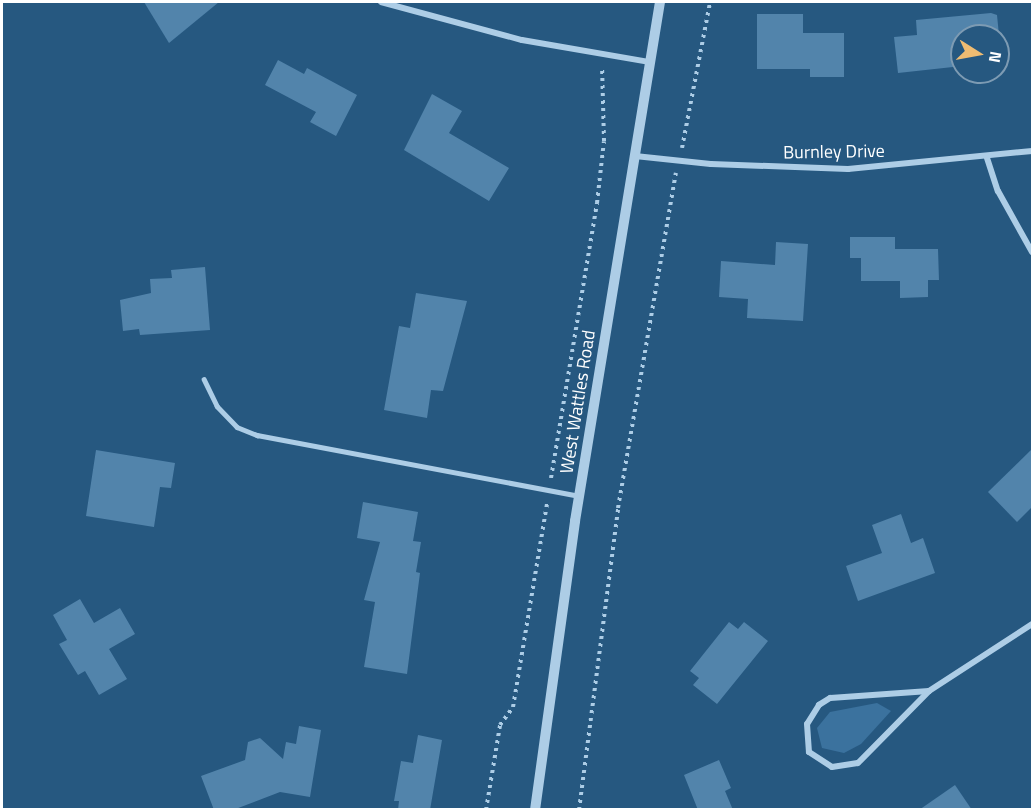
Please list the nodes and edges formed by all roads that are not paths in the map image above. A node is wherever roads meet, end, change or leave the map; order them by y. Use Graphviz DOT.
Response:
graph roads {
  1 [pos="381,2"];
  2 [pos="660,2"];
  3 [pos="650,62"];
  4 [pos="1032,151"];
  5 [pos="635,156"];
  6 [pos="987,158"];
  7 [pos="1032,252"];
  8 [pos="204,379"];
  9 [pos="579,496"];
  10 [pos="1032,624"];
  11 [pos="929,691"];
  12 [pos="535,810"];
  1 -- 3 [label="street"];
  2 -- 3 [label="street, West Wattles Road"];
  3 -- 5 [label="street, West Wattles Road"];
  4 -- 6 [label="street, Burnley Drive"];
  5 -- 6 [label="street, Burnley Drive"];
  5 -- 9 [label="street, West Wattles Road"];
  6 -- 7 [label="street"];
  8 -- 9 [label="lane"];
  9 -- 12 [label="street, West Wattles Road"];
  10 -- 11 [label="street"];
  11 -- 11 [label="street"];
}
